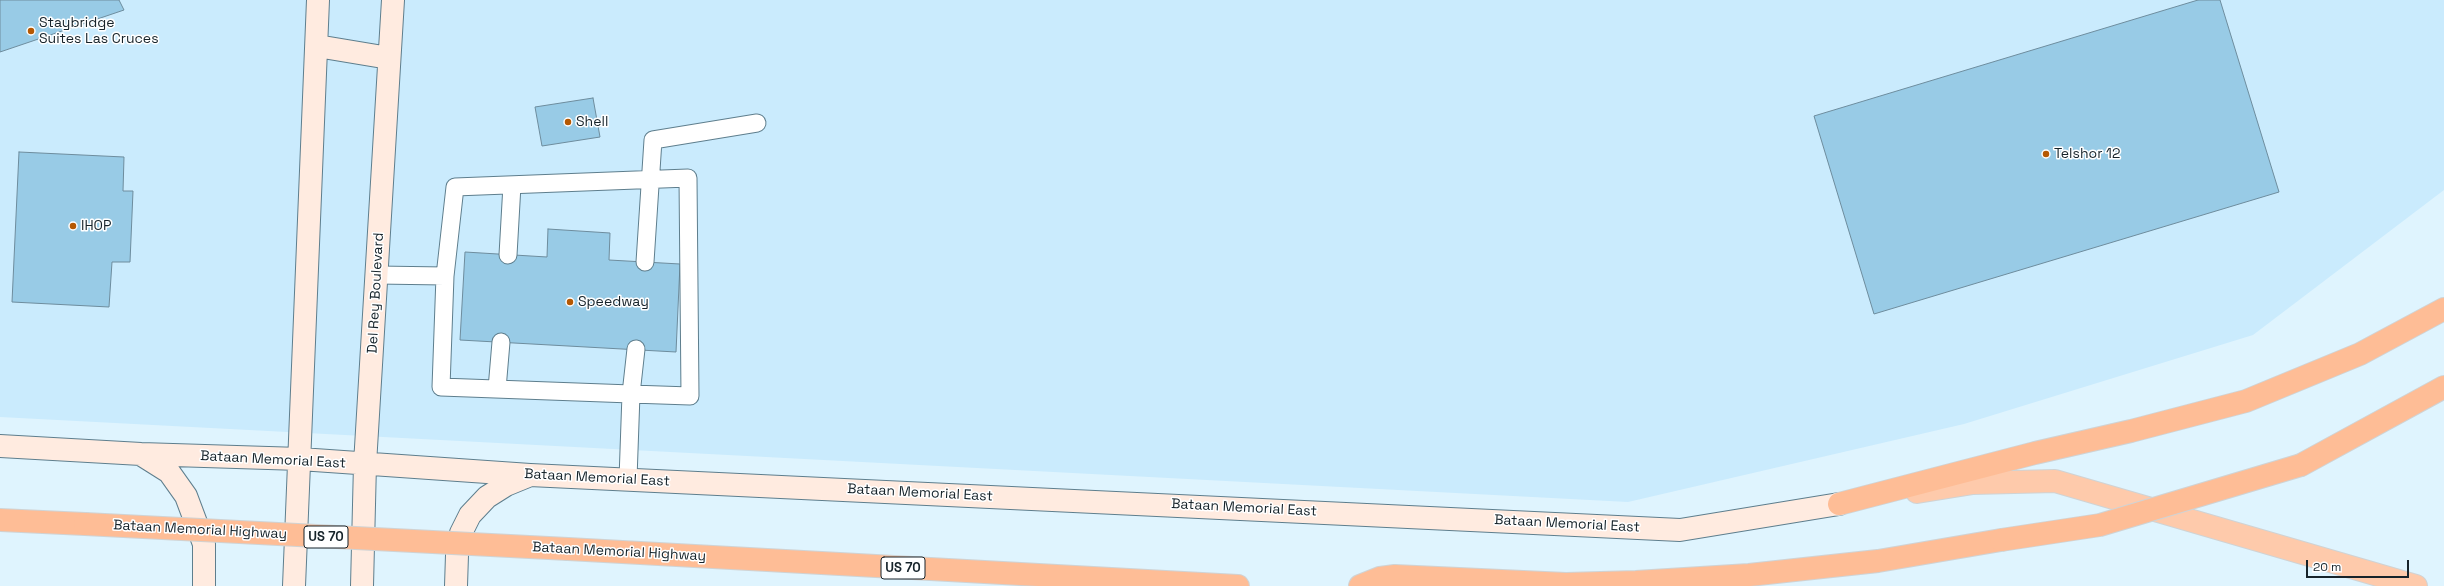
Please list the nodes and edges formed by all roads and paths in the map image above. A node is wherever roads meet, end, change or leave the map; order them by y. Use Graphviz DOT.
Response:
graph roads {
  1 [pos="318,0"];
  2 [pos="393,0"];
  3 [pos="317,46"];
  4 [pos="390,58"];
  5 [pos="756,123"];
  6 [pos="652,180"];
  7 [pos="512,185"];
  8 [pos="508,255"];
  9 [pos="645,262"];
  10 [pos="377,275"];
  11 [pos="445,276"];
  12 [pos="2444,309"];
  13 [pos="502,342"];
  14 [pos="636,350"];
  15 [pos="2444,387"];
  16 [pos="497,389"];
  17 [pos="631,394"];
  18 [pos="0,446"];
  19 [pos="141,454"];
  20 [pos="300,459"];
  21 [pos="365,464"];
  22 [pos="530,474"];
  23 [pos="628,479"];
  24 [pos="1839,504"];
  25 [pos="0,520"];
  26 [pos="204,586"];
  27 [pos="294,586"];
  28 [pos="362,586"];
  29 [pos="456,586"];
  30 [pos="1238,586"];
  31 [pos="1360,586"];
  32 [pos="2416,586"];
  1 -- 3 [label="main road"];
  2 -- 4 [label="main road, Del Rey Boulevard"];
  3 -- 4 [label="main road"];
  3 -- 20 [label="main road"];
  4 -- 10 [label="main road, Del Rey Boulevard"];
  5 -- 6 [label="lane"];
  6 -- 7 [label="lane"];
  6 -- 9 [label="lane"];
  6 -- 17 [label="lane"];
  7 -- 8 [label="lane"];
  7 -- 11 [label="lane"];
  10 -- 11 [label="lane"];
  10 -- 21 [label="main road, Del Rey Boulevard"];
  11 -- 16 [label="lane"];
  12 -- 24 [label="highway"];
  13 -- 16 [label="lane"];
  14 -- 17 [label="lane"];
  15 -- 31 [label="highway, bridge"];
  16 -- 17 [label="lane"];
  17 -- 23 [label="lane"];
  18 -- 19 [label="main road, Bataan Memorial East"];
  19 -- 20 [label="main road, Bataan Memorial East"];
  19 -- 26 [label="main road"];
  20 -- 21 [label="main road, Bataan Memorial East"];
  20 -- 27 [label="main road"];
  21 -- 22 [label="main road, Bataan Memorial East"];
  21 -- 28 [label="main road, Del Rey Boulevard"];
  22 -- 23 [label="main road, Bataan Memorial East"];
  22 -- 29 [label="main road"];
  23 -- 24 [label="main road, Bataan Memorial East"];
  24 -- 32 [label="highway"];
  25 -- 30 [label="highway, Bataan Memorial Highway / US 70, bridge"];
}
